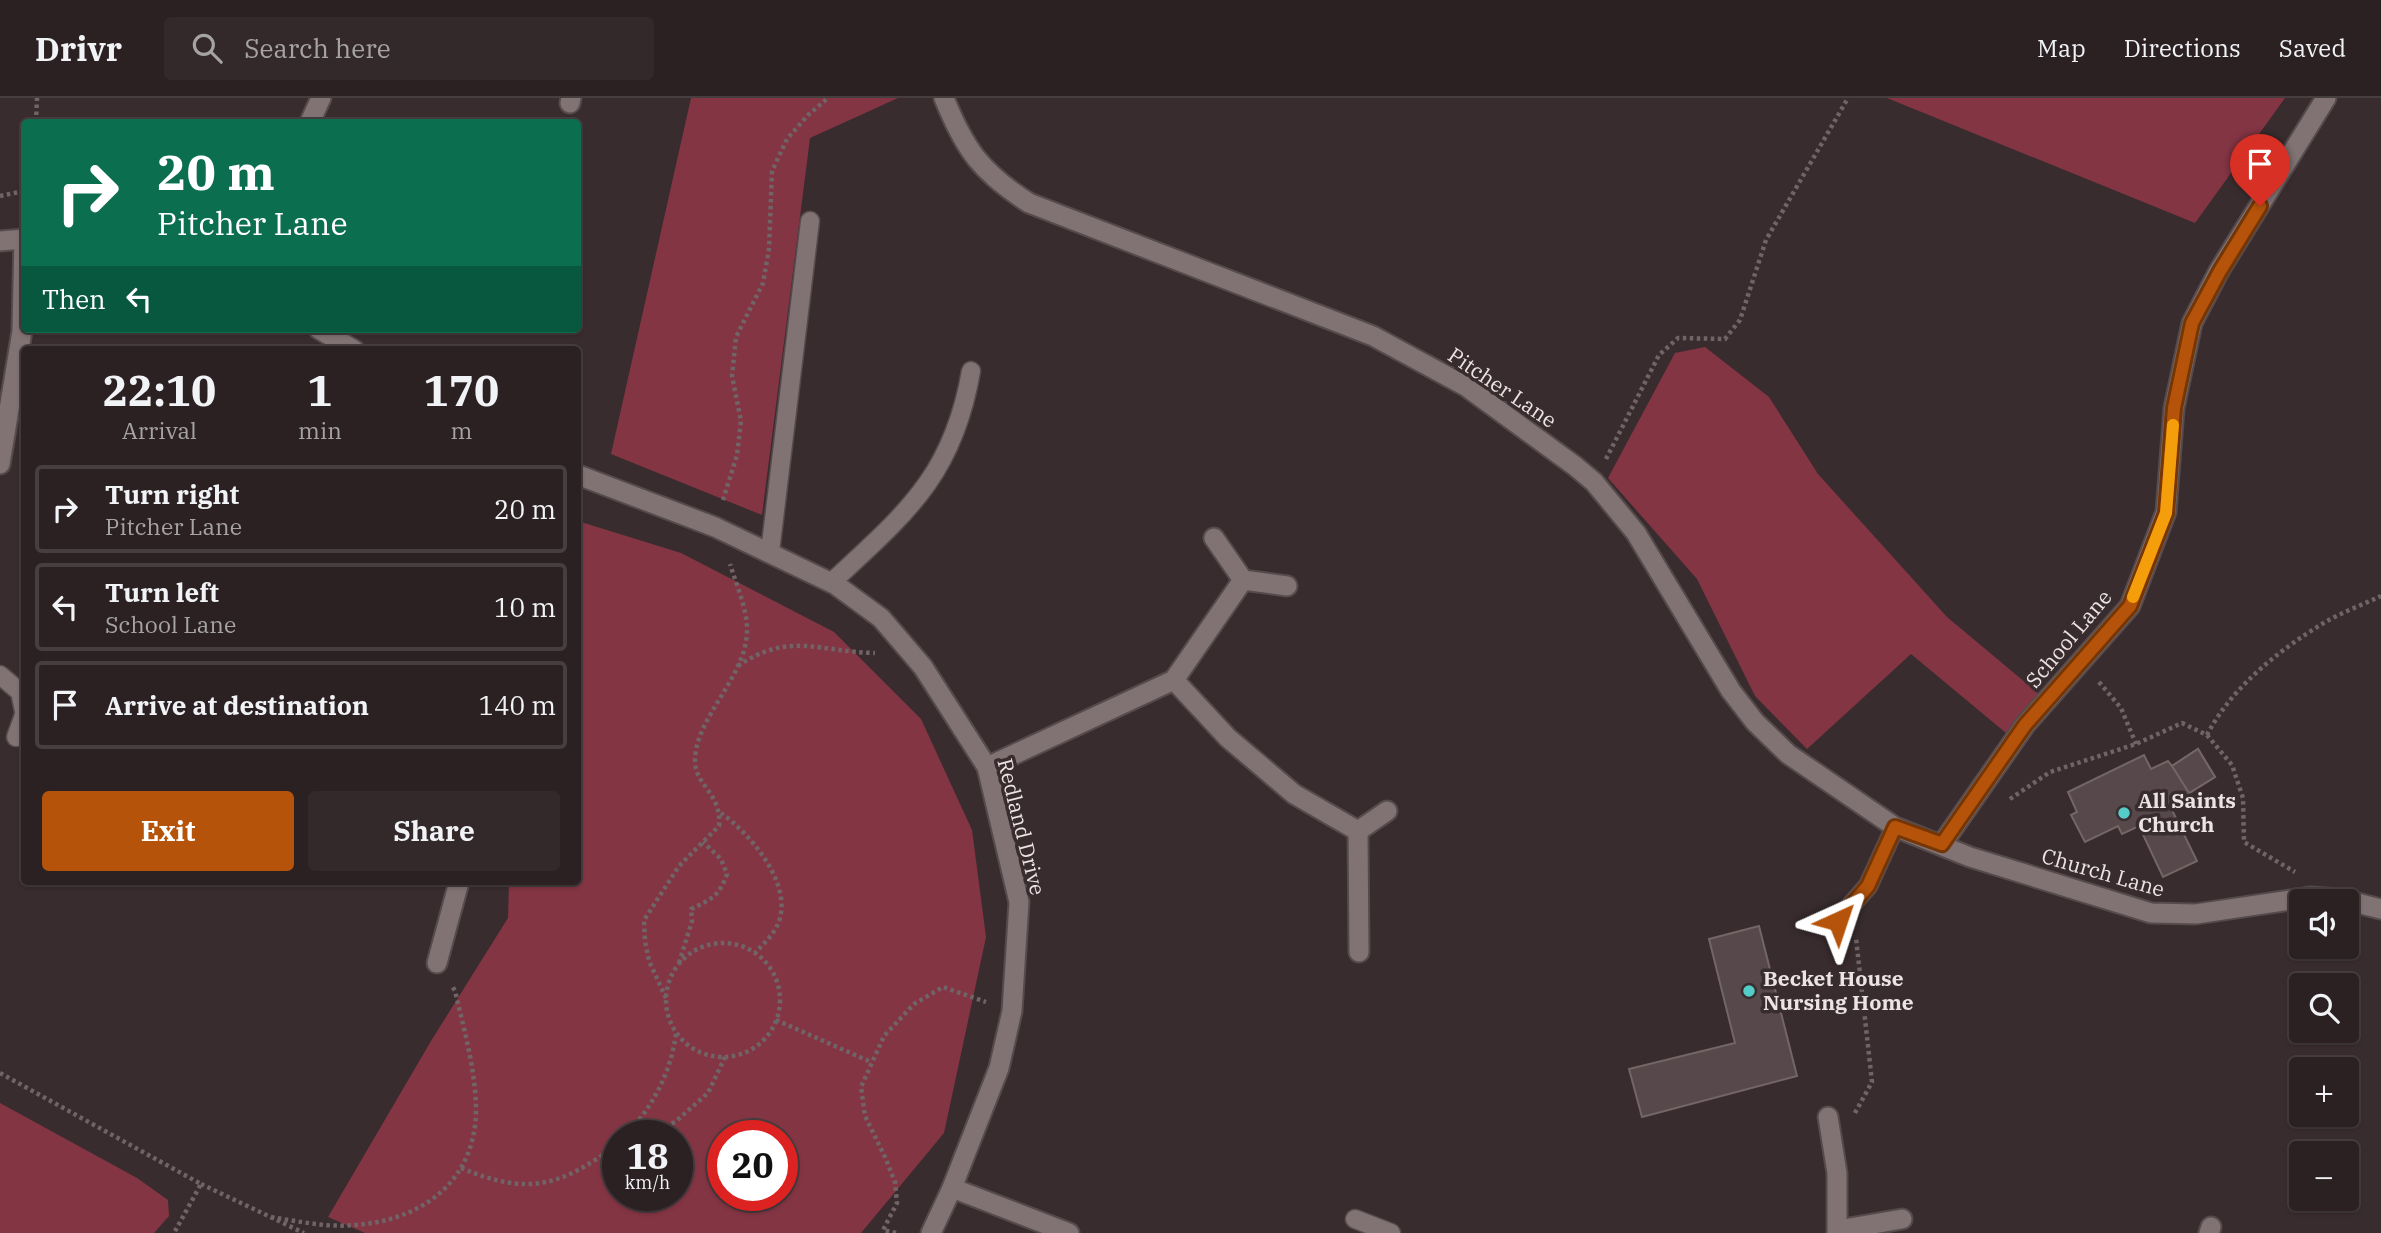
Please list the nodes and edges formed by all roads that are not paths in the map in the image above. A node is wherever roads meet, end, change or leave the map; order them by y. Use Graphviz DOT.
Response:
graph roads {
  1 [pos="321,98"];
  2 [pos="944,98"];
  3 [pos="2326,98"];
  4 [pos="311,119"];
  5 [pos="810,221"];
  6 [pos="21,239"];
  7 [pos="0,241"];
  8 [pos="22,333"];
  9 [pos="326,333"];
  10 [pos="347,346"];
  11 [pos="971,371"];
  12 [pos="0,464"];
  13 [pos="581,476"];
  14 [pos="1214,538"];
  15 [pos="770,552"];
  16 [pos="1243,580"];
  17 [pos="832,582"];
  18 [pos="1287,586"];
  19 [pos="0,675"];
  20 [pos="1174,680"];
  21 [pos="21,697"];
  22 [pos="21,722"];
  23 [pos="16,737"];
  24 [pos="987,767"];
  25 [pos="1387,811"];
  26 [pos="1895,827"];
  27 [pos="1358,831"];
  28 [pos="1942,844"];
  29 [pos="458,885"];
  30 [pos="2381,909"];
  31 [pos="1838,921"];
  32 [pos="1359,952"];
  33 [pos="437,963"];
  34 [pos="1828,1121"];
  35 [pos="952,1188"];
  36 [pos="1355,1219"];
  37 [pos="1902,1219"];
  38 [pos="1838,1231"];
  39 [pos="1388,1232"];
  40 [pos="931,1233"];
  41 [pos="1069,1233"];
  1 -- 4 [label="street"];
  2 -- 26 [label="street, Pitcher Lane"];
  3 -- 28 [label="street, School Lane"];
  5 -- 15 [label="lane"];
  6 -- 7 [label="street"];
  8 -- 12 [label="street"];
  9 -- 10 [label="street"];
  11 -- 17 [label="lane"];
  13 -- 15 [label="street, Redland Drive"];
  14 -- 16 [label="street"];
  15 -- 17 [label="street, Redland Drive"];
  16 -- 18 [label="street"];
  16 -- 20 [label="street"];
  17 -- 24 [label="street, Redland Drive"];
  19 -- 21 [label="lane"];
  20 -- 24 [label="street"];
  20 -- 27 [label="street"];
  22 -- 23 [label="lane"];
  24 -- 35 [label="street, Redland Drive"];
  25 -- 27 [label="street"];
  26 -- 28 [label="street, Pitcher Lane"];
  26 -- 31 [label="lane"];
  27 -- 32 [label="street"];
  28 -- 30 [label="street, Church Lane"];
  29 -- 33 [label="street"];
  34 -- 38 [label="street"];
  35 -- 40 [label="street, Redland Drive"];
  35 -- 41 [label="street"];
  36 -- 39 [label="lane"];
  37 -- 38 [label="street"];
}
